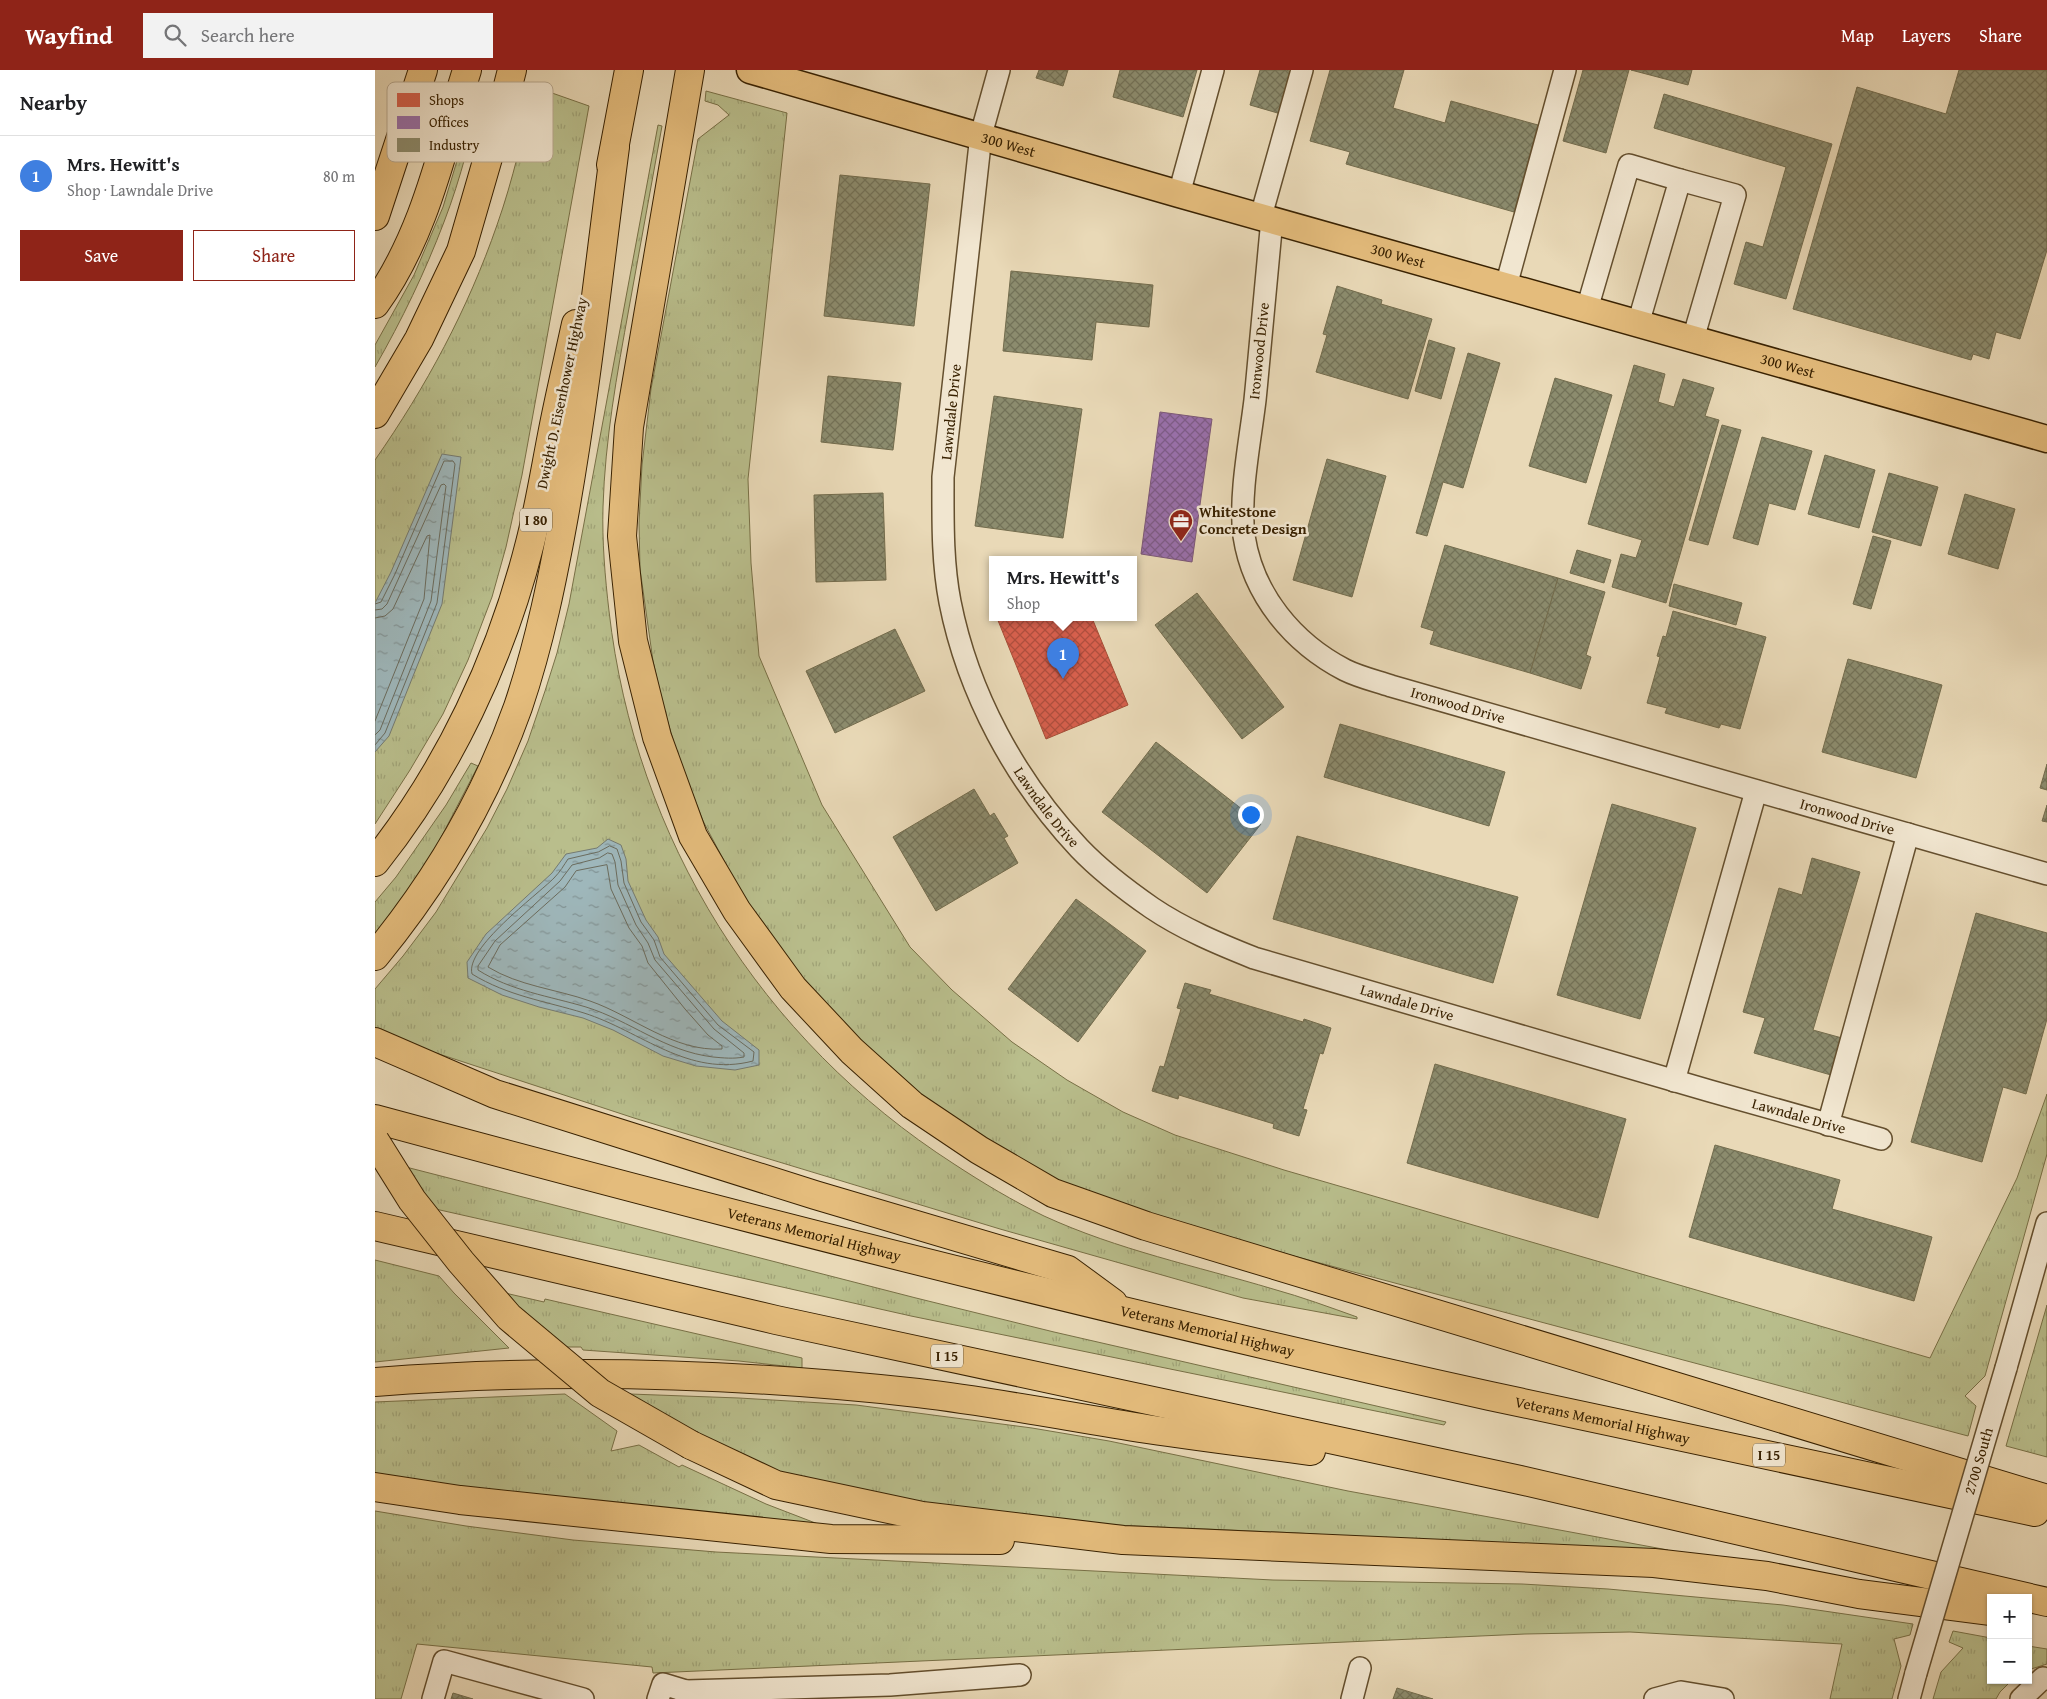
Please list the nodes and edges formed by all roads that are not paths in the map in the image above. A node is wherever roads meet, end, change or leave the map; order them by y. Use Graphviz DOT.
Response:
graph roads {
  1 [pos="423,70"];
  2 [pos="467,70"];
  3 [pos="629,70"];
  4 [pos="689,70"];
  5 [pos="750,70"];
  6 [pos="999,70"];
  7 [pos="1213,70"];
  8 [pos="1302,70"];
  9 [pos="1565,70"];
  10 [pos="419,82"];
  11 [pos="463,82"];
  12 [pos="981,135"];
  13 [pos="615,147"];
  14 [pos="393,162"];
  15 [pos="440,162"];
  16 [pos="487,162"];
  17 [pos="1680,180"];
  18 [pos="1179,194"];
  19 [pos="375,216"];
  20 [pos="1266,218"];
  21 [pos="1505,286"];
  22 [pos="375,304"];
  23 [pos="1587,309"];
  24 [pos="1638,324"];
  25 [pos="1693,339"];
  26 [pos="375,414"];
  27 [pos="2047,439"];
  28 [pos="1756,791"];
  29 [pos="1908,834"];
  30 [pos="375,862"];
  31 [pos="2047,874"];
  32 [pos="375,956"];
  33 [pos="375,1042"];
  34 [pos="1674,1081"];
  35 [pos="1828,1125"];
  36 [pos="376,1126"];
  37 [pos="1873,1137"];
  38 [pos="2047,1224"];
  39 [pos="375,1226"];
  40 [pos="1124,1311"];
  41 [pos="375,1382"];
  42 [pos="1520,1480"];
  43 [pos="375,1487"];
  44 [pos="2047,1499"];
  45 [pos="2047,1515"];
  46 [pos="1123,1540"];
  47 [pos="2047,1602"];
  48 [pos="1987,1610"];
  49 [pos="2032,1617"];
  50 [pos="2047,1619"];
  51 [pos="1360,1668"];
  52 [pos="1021,1675"];
  53 [pos="2047,1679"];
  54 [pos="888,1692"];
  55 [pos="686,1695"];
  56 [pos="433,1699"];
  57 [pos="583,1699"];
  58 [pos="658,1699"];
  59 [pos="1352,1699"];
  60 [pos="1655,1699"];
  61 [pos="1723,1699"];
  62 [pos="1909,1699"];
  63 [pos="2021,1699"];
  1 -- 10 [label="highway"];
  2 -- 11 [label="highway"];
  3 -- 13 [label="highway, Dwight D. Eisenhower Highway / I 80"];
  4 -- 44 [label="highway"];
  5 -- 12 [label="main road, 300 West"];
  6 -- 12 [label="street, Lawndale Drive"];
  7 -- 18 [label="street"];
  8 -- 20 [label="street, Ironwood Drive"];
  9 -- 21 [label="street"];
  12 -- 18 [label="main road, 300 West"];
  12 -- 34 [label="street, Lawndale Drive"];
  13 -- 30 [label="highway, Dwight D. Eisenhower Highway / I 80"];
  13 -- 32 [label="highway"];
  14 -- 19 [label="highway"];
  15 -- 22 [label="highway"];
  16 -- 26 [label="highway"];
  17 -- 23 [label="street"];
  17 -- 24 [label="street"];
  17 -- 25 [label="street"];
  18 -- 20 [label="main road, 300 West"];
  20 -- 21 [label="main road, 300 West"];
  20 -- 28 [label="street, Ironwood Drive"];
  21 -- 23 [label="main road, 300 West"];
  23 -- 24 [label="main road, 300 West"];
  24 -- 25 [label="main road, 300 West"];
  25 -- 27 [label="main road, 300 West"];
  28 -- 29 [label="street, Ironwood Drive"];
  28 -- 34 [label="street"];
  29 -- 31 [label="street, Ironwood Drive"];
  29 -- 35 [label="street"];
  33 -- 40 [label="highway"];
  34 -- 35 [label="street, Lawndale Drive"];
  35 -- 37 [label="street, Lawndale Drive"];
  36 -- 40 [label="highway, Veterans Memorial Highway / I 15"];
  36 -- 46 [label="highway, bridge"];
  38 -- 62 [label="street, 2700 South, bridge"];
  39 -- 42 [label="highway, I 15"];
  40 -- 45 [label="highway, Veterans Memorial Highway / I 15"];
  41 -- 42 [label="highway"];
  42 -- 47 [label="highway, I 15"];
  43 -- 46 [label="highway"];
  46 -- 48 [label="highway"];
  49 -- 50 [label="highway"];
  51 -- 59 [label="street"];
  52 -- 54 [label="street"];
  53 -- 63 [label="street"];
  54 -- 55 [label="street"];
  55 -- 58 [label="street"];
  56 -- 57 [label="street"];
  60 -- 61 [label="street"];
}
